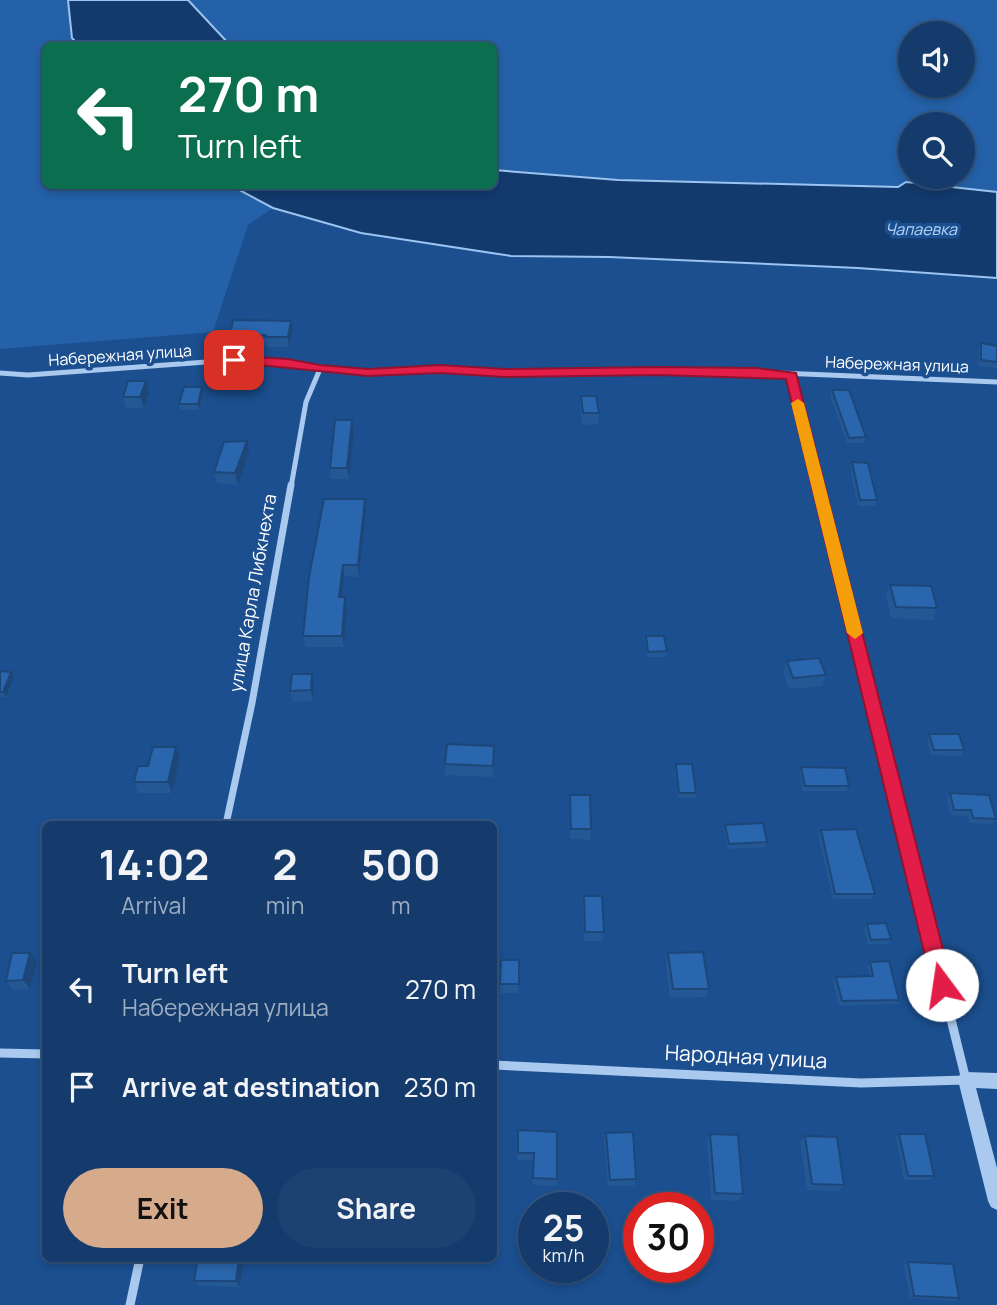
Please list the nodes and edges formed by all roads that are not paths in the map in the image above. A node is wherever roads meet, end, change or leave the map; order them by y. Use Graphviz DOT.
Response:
graph roads {
  1 [pos="320,369"];
  2 [pos="0,373"];
  3 [pos="791,376"];
  4 [pos="997,382"];
  5 [pos="227,821"];
  6 [pos="0,1053"];
  7 [pos="42,1054"];
  8 [pos="497,1065"];
  9 [pos="966,1080"];
  10 [pos="997,1081"];
  11 [pos="997,1201"];
  12 [pos="139,1262"];
  13 [pos="130,1305"];
  1 -- 2 [label="street, Набережная улица"];
  1 -- 3 [label="street, Набережная улица"];
  1 -- 5 [label="street, улица Карла Либкнехта"];
  3 -- 4 [label="street, Набережная улица"];
  3 -- 9 [label="street"];
  6 -- 7 [label="street"];
  8 -- 9 [label="street, Народная улица"];
  9 -- 10 [label="street, Народная улица"];
  9 -- 11 [label="street"];
  12 -- 13 [label="street"];
}
